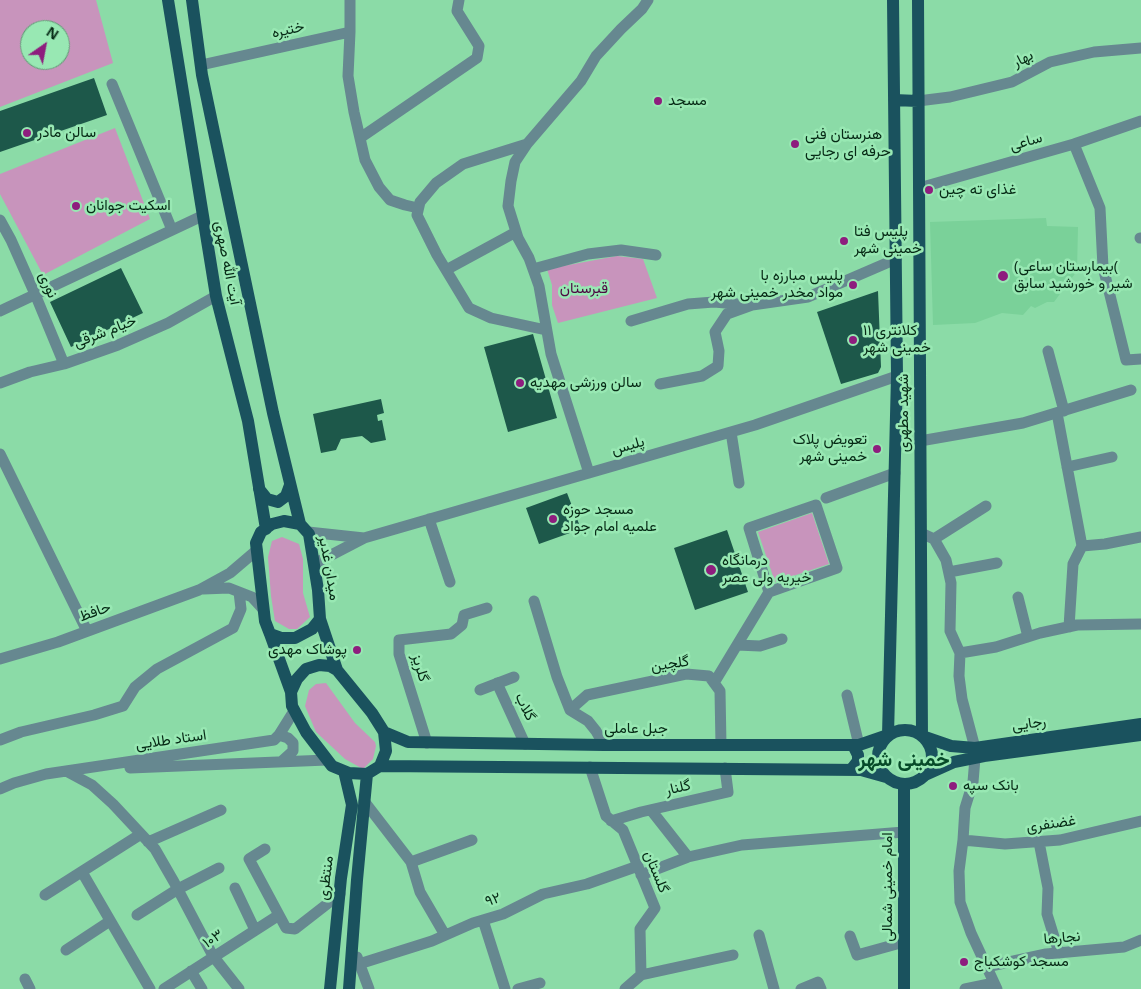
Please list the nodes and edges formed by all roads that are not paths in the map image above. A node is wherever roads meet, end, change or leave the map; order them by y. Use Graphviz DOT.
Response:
graph roads {
  1 [pos="168,0"];
  2 [pos="192,0"];
  3 [pos="350,0"];
  4 [pos="459,0"];
  5 [pos="648,0"];
  6 [pos="893,0"];
  7 [pos="918,0"];
  8 [pos="350,32"];
  9 [pos="1141,48"];
  10 [pos="201,65"];
  11 [pos="112,84"];
  12 [pos="894,100"];
  13 [pos="918,101"];
  14 [pos="1141,121"];
  15 [pos="360,138"];
  16 [pos="527,144"];
  17 [pos="1074,144"];
  18 [pos="919,188"];
  19 [pos="418,208"];
  20 [pos="202,216"];
  21 [pos="0,220"];
  22 [pos="172,230"];
  23 [pos="516,232"];
  24 [pos="11,240"];
  25 [pos="0,245"];
  26 [pos="656,256"];
  27 [pos="896,259"];
  28 [pos="533,269"];
  29 [pos="446,270"];
  30 [pos="36,294"];
  31 [pos="216,296"];
  32 [pos="752,306"];
  33 [pos="0,311"];
  34 [pos="631,321"];
  35 [pos="546,330"];
  36 [pos="1048,350"];
  37 [pos="1141,359"];
  38 [pos="64,364"];
  39 [pos="897,376"];
  40 [pos="0,383"];
  41 [pos="660,384"];
  42 [pos="1131,390"];
  43 [pos="1060,412"];
  44 [pos="731,432"];
  45 [pos="920,441"];
  46 [pos="0,454"];
  47 [pos="1112,458"];
  48 [pos="1067,467"];
  49 [pos="589,473"];
  50 [pos="895,474"];
  51 [pos="739,484"];
  52 [pos="290,485"];
  53 [pos="259,489"];
  54 [pos="826,498"];
  55 [pos="986,506"];
  56 [pos="429,519"];
  57 [pos="304,528"];
  58 [pos="266,529"];
  59 [pos="921,533"];
  60 [pos="1141,537"];
  61 [pos="364,538"];
  62 [pos="934,539"];
  63 [pos="1082,546"];
  64 [pos="257,550"];
  65 [pos="997,563"];
  66 [pos="314,564"];
  67 [pos="949,572"];
  68 [pos="450,582"];
  69 [pos="199,590"];
  70 [pos="239,592"];
  71 [pos="769,592"];
  72 [pos="1018,597"];
  73 [pos="534,601"];
  74 [pos="487,608"];
  75 [pos="263,609"];
  76 [pos="320,619"];
  77 [pos="1141,624"];
  78 [pos="1069,627"];
  79 [pos="87,631"];
  80 [pos="270,634"];
  81 [pos="1028,637"];
  82 [pos="782,639"];
  83 [pos="737,645"];
  84 [pos="960,653"];
  85 [pos="0,659"];
  86 [pos="337,670"];
  87 [pos="514,677"];
  88 [pos="497,684"];
  89 [pos="714,684"];
  90 [pos="480,690"];
  91 [pos="291,692"];
  92 [pos="847,695"];
  93 [pos="570,710"];
  94 [pos="294,711"];
  95 [pos="1141,724"];
  96 [pos="384,732"];
  97 [pos="279,735"];
  98 [pos="888,735"];
  99 [pos="1141,735"];
  100 [pos="922,736"];
  101 [pos="0,740"];
  102 [pos="427,742"];
  103 [pos="525,744"];
  104 [pos="604,745"];
  105 [pos="721,745"];
  106 [pos="856,745"];
  107 [pos="975,753"];
  108 [pos="327,760"];
  109 [pos="282,761"];
  110 [pos="380,766"];
  111 [pos="590,767"];
  112 [pos="725,768"];
  113 [pos="850,770"];
  114 [pos="66,771"];
  115 [pos="344,771"];
  116 [pos="367,774"];
  117 [pos="925,775"];
  118 [pos="886,776"];
  119 [pos="904,784"];
  120 [pos="0,789"];
  121 [pos="364,801"];
  122 [pos="221,810"];
  123 [pos="651,810"];
  124 [pos="611,821"];
  125 [pos="1141,821"];
  126 [pos="904,832"];
  127 [pos="144,838"];
  128 [pos="472,840"];
  129 [pos="963,840"];
  130 [pos="1039,842"];
  131 [pos="264,849"];
  132 [pos="688,856"];
  133 [pos="411,862"];
  134 [pos="219,868"];
  135 [pos="640,870"];
  136 [pos="82,872"];
  137 [pos="235,888"];
  138 [pos="178,889"];
  139 [pos="340,894"];
  140 [pos="45,896"];
  141 [pos="137,915"];
  142 [pos="279,915"];
  143 [pos="483,920"];
  144 [pos="110,921"];
  145 [pos="255,930"];
  146 [pos="759,935"];
  147 [pos="445,936"];
  148 [pos="850,936"];
  149 [pos="1141,940"];
  150 [pos="904,942"];
  151 [pos="352,946"];
  152 [pos="66,950"];
  153 [pos="1059,953"];
  154 [pos="733,954"];
  155 [pos="214,956"];
  156 [pos="360,964"];
  157 [pos="986,967"];
  158 [pos="190,971"];
  159 [pos="641,975"];
  160 [pos="540,983"];
  161 [pos="995,986"];
  162 [pos="150,989"];
  163 [pos="164,989"];
  164 [pos="202,989"];
  165 [pos="239,989"];
  166 [pos="330,989"];
  167 [pos="349,989"];
  168 [pos="369,989"];
  169 [pos="505,989"];
  170 [pos="518,989"];
  171 [pos="625,989"];
  172 [pos="774,989"];
  173 [pos="800,989"];
  174 [pos="821,989"];
  175 [pos="904,989"];
  176 [pos="965,989"];
  1 -- 20 [label="main road, آیت الله صهری"];
  2 -- 10 [label="main road, آیت الله صهری"];
  3 -- 8 [label="street"];
  4 -- 15 [label="street"];
  5 -- 16 [label="street"];
  6 -- 12 [label="main road, شهید مطهری"];
  7 -- 13 [label="main road, شهید مطهری"];
  8 -- 10 [label="street, ختیره"];
  8 -- 15 [label="street"];
  9 -- 13 [label="street, بهار"];
  10 -- 52 [label="main road, آیت الله صهری"];
  11 -- 22 [label="street"];
  12 -- 13 [label="main road"];
  12 -- 27 [label="main road, شهید مطهری"];
  13 -- 18 [label="main road, شهید مطهری"];
  14 -- 17 [label="street, ساعی"];
  15 -- 19 [label="street"];
  16 -- 19 [label="street"];
  16 -- 23 [label="street"];
  17 -- 18 [label="street, ساعی"];
  17 -- 37 [label="street"];
  18 -- 45 [label="main road, شهید مطهری"];
  19 -- 29 [label="street"];
  20 -- 22 [label="street"];
  20 -- 31 [label="main road, آیت الله صهری"];
  21 -- 24 [label="street, نوری"];
  22 -- 30 [label="street"];
  23 -- 28 [label="street"];
  23 -- 29 [label="street"];
  24 -- 25 [label="street"];
  24 -- 30 [label="street, نوری"];
  26 -- 28 [label="street"];
  27 -- 32 [label="street"];
  27 -- 39 [label="main road, شهید مطهری"];
  28 -- 35 [label="street"];
  29 -- 35 [label="street"];
  30 -- 33 [label="street"];
  30 -- 38 [label="street, نوری"];
  31 -- 38 [label="street, خیام شرقی"];
  31 -- 53 [label="main road, آیت الله صهری"];
  32 -- 34 [label="street"];
  32 -- 41 [label="street"];
  35 -- 49 [label="street"];
  36 -- 43 [label="street"];
  38 -- 40 [label="street, خیام شرقی"];
  39 -- 44 [label="street, پلیس"];
  39 -- 50 [label="main road, شهید مطهری"];
  42 -- 43 [label="street"];
  43 -- 45 [label="street"];
  43 -- 48 [label="street"];
  44 -- 49 [label="street, پلیس"];
  44 -- 51 [label="street"];
  45 -- 59 [label="main road, شهید مطهری"];
  46 -- 79 [label="street"];
  47 -- 48 [label="street"];
  48 -- 63 [label="street"];
  49 -- 56 [label="street, پلیس"];
  50 -- 54 [label="street"];
  50 -- 98 [label="main road, شهید مطهری"];
  52 -- 53 [label="main road"];
  52 -- 57 [label="main road, آیت الله صهری"];
  53 -- 58 [label="main road, آیت الله صهری"];
  55 -- 62 [label="street"];
  56 -- 61 [label="street, پلیس"];
  56 -- 68 [label="street"];
  57 -- 58 [label="main road, میدان غدیر"];
  57 -- 61 [label="street"];
  57 -- 66 [label="main road, میدان غدیر"];
  58 -- 64 [label="main road"];
  59 -- 62 [label="street"];
  59 -- 100 [label="main road, شهید مطهری"];
  60 -- 63 [label="street"];
  61 -- 66 [label="street"];
  62 -- 67 [label="street"];
  63 -- 78 [label="street"];
  64 -- 69 [label="street"];
  64 -- 75 [label="main road"];
  65 -- 67 [label="street"];
  66 -- 76 [label="main road, میدان غدیر"];
  67 -- 84 [label="street"];
  69 -- 70 [label="street"];
  69 -- 79 [label="street, حافظ"];
  70 -- 75 [label="street"];
  70 -- 101 [label="street"];
  71 -- 71 [label="street"];
  71 -- 83 [label="street"];
  72 -- 81 [label="street"];
  73 -- 93 [label="street"];
  74 -- 102 [label="street, گلریز"];
  75 -- 80 [label="main road"];
  76 -- 80 [label="main road, میدان غدیر"];
  76 -- 86 [label="main road"];
  77 -- 78 [label="street"];
  78 -- 81 [label="street"];
  79 -- 85 [label="street, حافظ"];
  80 -- 91 [label="main road"];
  81 -- 84 [label="street"];
  82 -- 83 [label="street"];
  83 -- 89 [label="street"];
  84 -- 107 [label="street"];
  86 -- 91 [label="main road"];
  86 -- 96 [label="main road"];
  87 -- 88 [label="street"];
  88 -- 90 [label="street"];
  88 -- 103 [label="street, گلاب"];
  89 -- 93 [label="street, گلچین"];
  89 -- 105 [label="street"];
  91 -- 94 [label="main road"];
  92 -- 106 [label="street"];
  93 -- 104 [label="street"];
  94 -- 97 [label="street"];
  94 -- 108 [label="main road"];
  95 -- 107 [label="main road, رجایی"];
  96 -- 102 [label="main road, جبل عاملی"];
  96 -- 110 [label="main road"];
  97 -- 109 [label="street"];
  97 -- 114 [label="street, استاد طلایی"];
  98 -- 100 [label="main road"];
  98 -- 106 [label="main road, جبل عاملی"];
  98 -- 118 [label="main road"];
  99 -- 107 [label="main road, رجایی"];
  100 -- 107 [label="main road, رجایی"];
  100 -- 117 [label="main road"];
  102 -- 103 [label="main road, جبل عاملی"];
  103 -- 104 [label="main road, جبل عاملی"];
  104 -- 105 [label="main road, جبل عاملی"];
  105 -- 106 [label="main road, جبل عاملی"];
  106 -- 113 [label="main road"];
  107 -- 117 [label="main road, رجایی"];
  107 -- 129 [label="street"];
  108 -- 109 [label="street, استاد طلایی"];
  108 -- 115 [label="main road"];
  109 -- 114 [label="street, استاد طلایی"];
  110 -- 111 [label="main road"];
  110 -- 116 [label="main road"];
  111 -- 112 [label="main road"];
  111 -- 124 [label="street, گلستان"];
  112 -- 113 [label="main road"];
  112 -- 123 [label="street, گلنار"];
  113 -- 118 [label="main road"];
  114 -- 120 [label="street, استاد طلایی"];
  114 -- 127 [label="street"];
  115 -- 116 [label="main road"];
  115 -- 139 [label="main road, منتظری"];
  116 -- 121 [label="main road, منتظری"];
  117 -- 119 [label="main road"];
  118 -- 119 [label="main road"];
  119 -- 126 [label="main road, امام خمینی شمالی"];
  121 -- 133 [label="street"];
  121 -- 151 [label="main road, منتظری"];
  122 -- 127 [label="street"];
  123 -- 124 [label="street, گلنار"];
  123 -- 132 [label="street"];
  124 -- 135 [label="street, گلستان"];
  125 -- 130 [label="street, غضنفری"];
  126 -- 132 [label="street, ۹۲"];
  126 -- 150 [label="main road, امام خمینی شمالی"];
  127 -- 136 [label="street"];
  127 -- 138 [label="street"];
  128 -- 133 [label="street"];
  129 -- 130 [label="street, غضنفری"];
  129 -- 157 [label="street"];
  130 -- 153 [label="street"];
  131 -- 142 [label="street"];
  132 -- 135 [label="street, ۹۲"];
  133 -- 147 [label="street"];
  134 -- 138 [label="street"];
  135 -- 143 [label="street, ۹۲"];
  135 -- 159 [label="street, گلستان"];
  136 -- 140 [label="street"];
  136 -- 144 [label="street"];
  137 -- 145 [label="street"];
  138 -- 141 [label="street"];
  138 -- 155 [label="street"];
  139 -- 142 [label="street"];
  139 -- 166 [label="main road, منتظری"];
  142 -- 145 [label="street, ۱۰۳"];
  143 -- 147 [label="street, ۹۲"];
  143 -- 169 [label="street"];
  144 -- 152 [label="street"];
  144 -- 162 [label="street"];
  145 -- 155 [label="street, ۱۰۳"];
  146 -- 172 [label="street"];
  147 -- 156 [label="street, ۹۲"];
  148 -- 150 [label="street"];
  149 -- 153 [label="street, نجارها"];
  150 -- 175 [label="main road, امام خمینی شمالی"];
  151 -- 156 [label="street"];
  151 -- 167 [label="main road, منتظری"];
  153 -- 157 [label="street, نجارها"];
  154 -- 159 [label="street"];
  155 -- 158 [label="street, ۱۰۳"];
  155 -- 165 [label="street"];
  156 -- 168 [label="street"];
  157 -- 161 [label="street"];
  158 -- 163 [label="street, ۱۰۳"];
  158 -- 164 [label="street"];
  159 -- 171 [label="street"];
  160 -- 170 [label="street"];
  161 -- 176 [label="street"];
  173 -- 174 [label="street"];
}
